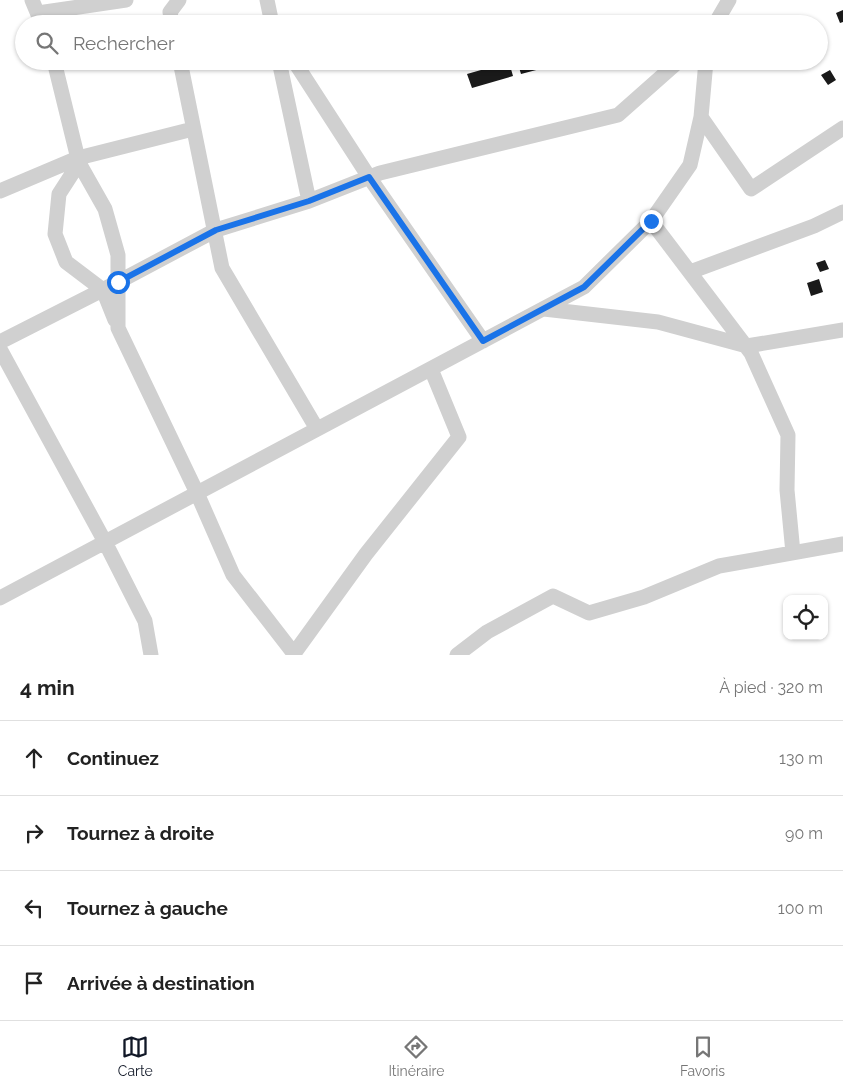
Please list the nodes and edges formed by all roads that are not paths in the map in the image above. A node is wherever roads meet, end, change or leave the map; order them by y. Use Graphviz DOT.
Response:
graph roads {
  1 [pos="126,0"];
  2 [pos="179,0"];
  3 [pos="266,0"];
  4 [pos="729,0"];
  5 [pos="37,12"];
  6 [pos="170,15"];
  7 [pos="270,15"];
  8 [pos="720,15"];
  9 [pos="56,70"];
  10 [pos="182,70"];
  11 [pos="282,70"];
  12 [pos="300,70"];
  13 [pos="669,70"];
  14 [pos="705,70"];
  15 [pos="701,117"];
  16 [pos="843,128"];
  17 [pos="194,130"];
  18 [pos="79,160"];
  19 [pos="369,177"];
  20 [pos="0,191"];
  21 [pos="309,201"];
  22 [pos="843,212"];
  23 [pos="651,221"];
  24 [pos="214,231"];
  25 [pos="690,272"];
  26 [pos="118,282"];
  27 [pos="103,290"];
  28 [pos="544,309"];
  29 [pos="118,328"];
  30 [pos="843,330"];
  31 [pos="483,341"];
  32 [pos="0,342"];
  33 [pos="747,346"];
  34 [pos="0,349"];
  35 [pos="431,369"];
  36 [pos="317,429"];
  37 [pos="197,493"];
  38 [pos="105,542"];
  39 [pos="843,544"];
  40 [pos="793,553"];
  41 [pos="1,597"];
  42 [pos="150,655"];
  43 [pos="294,655"];
  44 [pos="457,655"];
  1 -- 5 [label="street"];
  2 -- 6 [label="street"];
  3 -- 7 [label="street"];
  4 -- 8 [label="street"];
  9 -- 18 [label="street"];
  10 -- 17 [label="street"];
  11 -- 21 [label="street"];
  12 -- 19 [label="street"];
  13 -- 19 [label="street"];
  14 -- 15 [label="street"];
  15 -- 16 [label="street"];
  15 -- 23 [label="street"];
  17 -- 18 [label="street"];
  17 -- 24 [label="street"];
  18 -- 20 [label="street"];
  18 -- 26 [label="street"];
  18 -- 27 [label="street"];
  19 -- 21 [label="street"];
  19 -- 31 [label="street"];
  21 -- 24 [label="street"];
  22 -- 25 [label="street"];
  23 -- 25 [label="street"];
  23 -- 28 [label="street"];
  24 -- 26 [label="street"];
  24 -- 36 [label="street"];
  25 -- 33 [label="street"];
  26 -- 27 [label="street"];
  26 -- 29 [label="street"];
  27 -- 29 [label="street"];
  27 -- 32 [label="street"];
  28 -- 31 [label="street"];
  28 -- 33 [label="street"];
  29 -- 37 [label="street"];
  30 -- 33 [label="street"];
  31 -- 35 [label="street"];
  33 -- 40 [label="street"];
  34 -- 38 [label="street"];
  35 -- 36 [label="street"];
  35 -- 43 [label="street"];
  36 -- 37 [label="street"];
  37 -- 38 [label="street"];
  37 -- 43 [label="street"];
  38 -- 41 [label="street"];
  38 -- 42 [label="street"];
  39 -- 40 [label="street"];
  40 -- 44 [label="street"];
}
